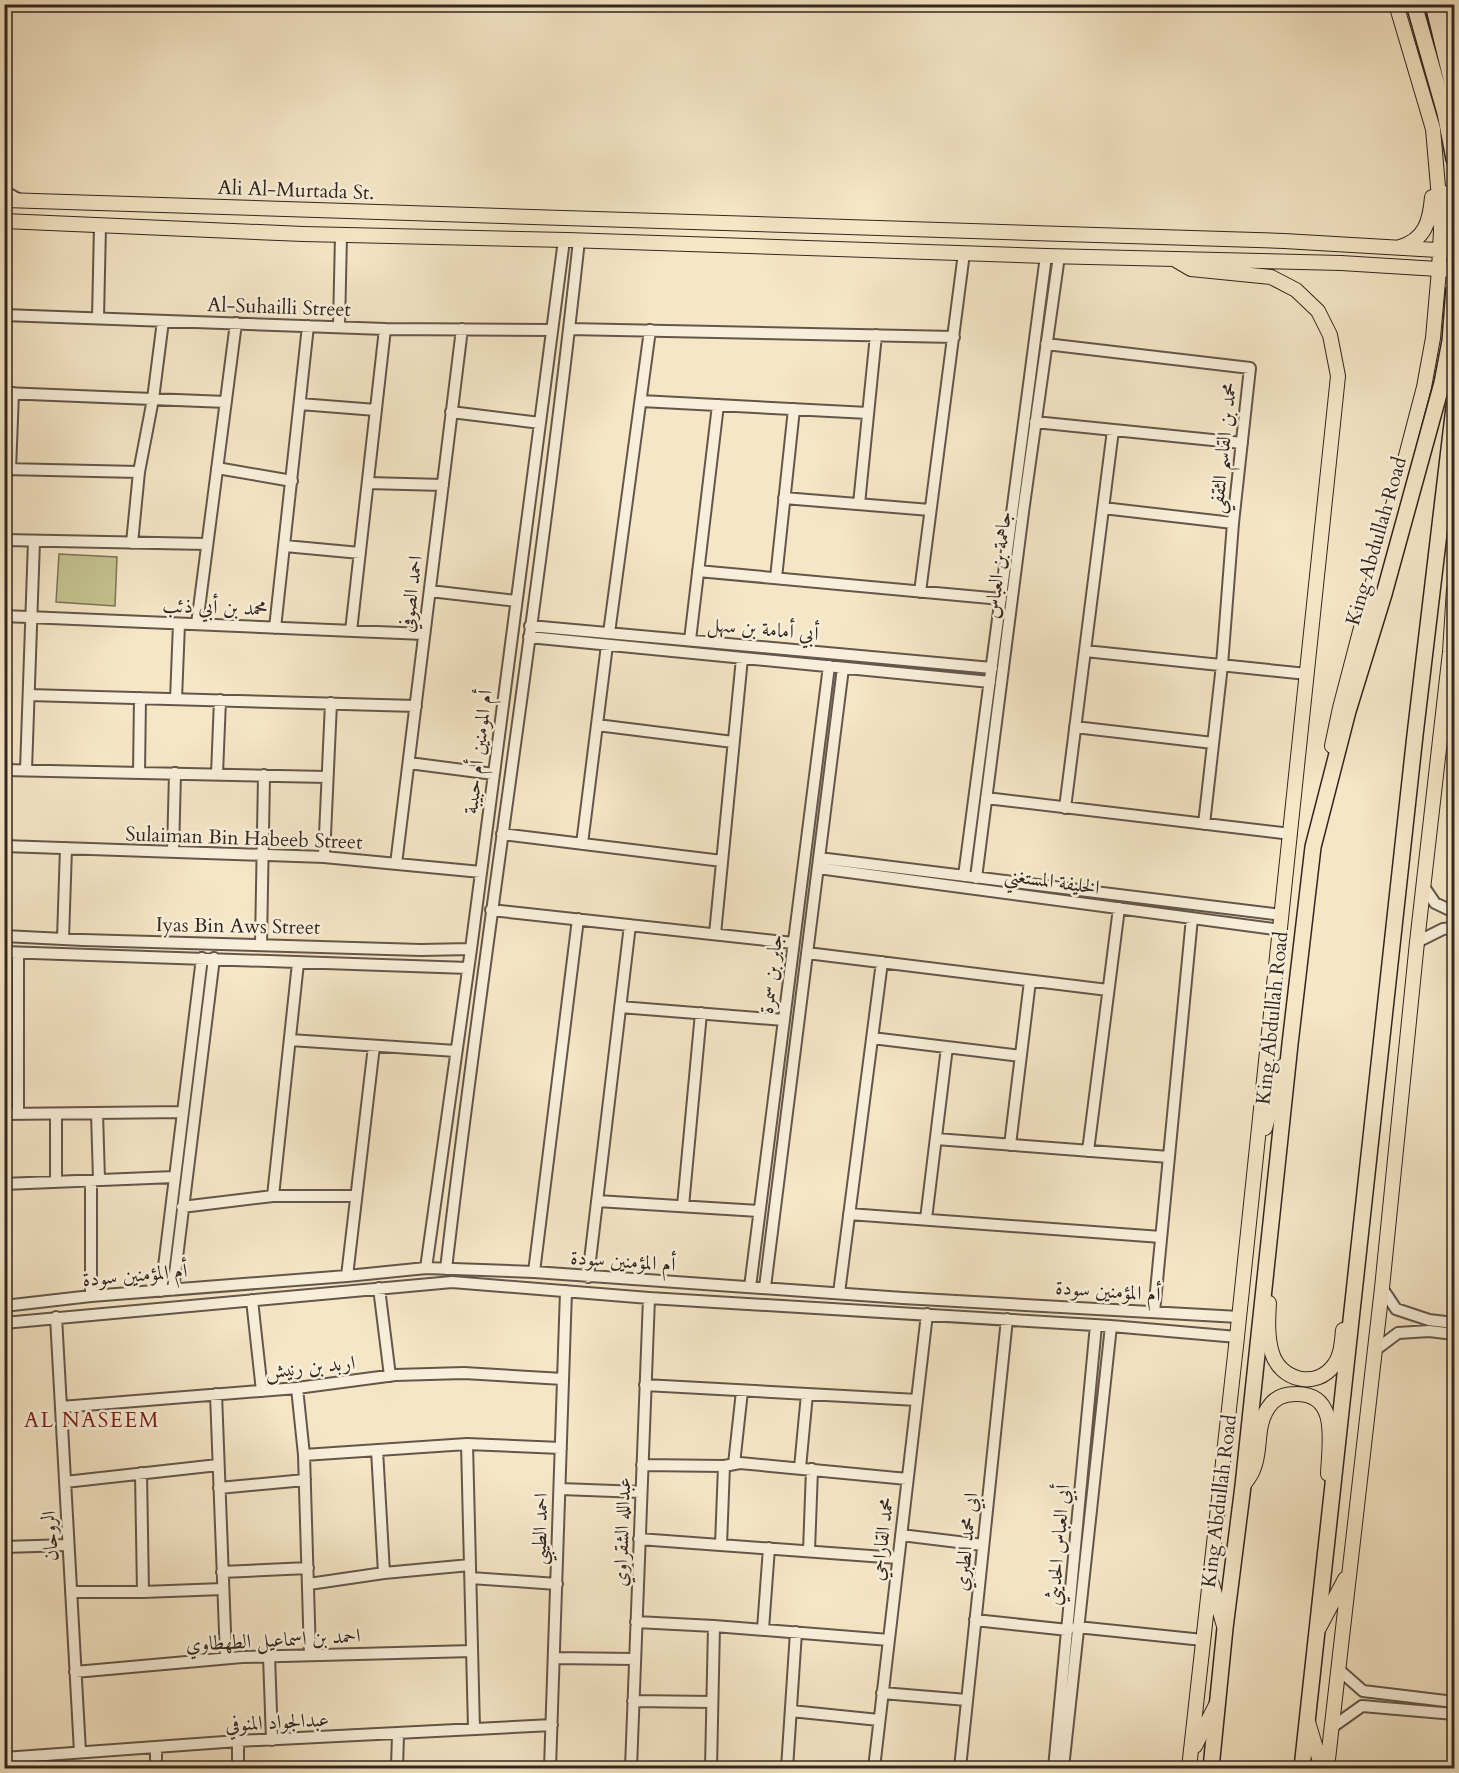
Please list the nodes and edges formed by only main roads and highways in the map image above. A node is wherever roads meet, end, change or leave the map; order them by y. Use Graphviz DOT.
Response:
graph roads {
  1 [pos="1396,4"];
  2 [pos="1414,4"];
  3 [pos="1432,4"];
  4 [pos="1446,4"];
  5 [pos="1455,39"];
  6 [pos="1455,91"];
  7 [pos="1436,159"];
  8 [pos="1455,159"];
  9 [pos="4,200"];
  10 [pos="1455,213"];
  11 [pos="4,221"];
  12 [pos="1399,248"];
  13 [pos="1455,251"];
  14 [pos="1455,258"];
  15 [pos="1174,259"];
  16 [pos="1440,261"];
  17 [pos="1455,270"];
  18 [pos="1455,288"];
  19 [pos="1455,302"];
  20 [pos="1433,338"];
  21 [pos="1455,407"];
  22 [pos="1455,589"];
  23 [pos="1313,847"];
  24 [pos="1290,1044"];
  25 [pos="1375,1101"];
  26 [pos="1400,1103"];
  27 [pos="1255,1162"];
  28 [pos="1265,1280"];
  29 [pos="1354,1287"];
  30 [pos="1243,1486"];
  31 [pos="1331,1503"];
  32 [pos="1349,1572"];
  33 [pos="1210,1576"];
  34 [pos="1225,1628"];
  35 [pos="1316,1633"];
  36 [pos="1216,1705"];
  37 [pos="1307,1719"];
  38 [pos="1190,1754"];
  39 [pos="1189,1768"];
  40 [pos="1211,1768"];
  41 [pos="1302,1768"];
  42 [pos="1322,1768"];
  43 [pos="1327,1768"];
  1 -- 7 [label="main road"];
  2 -- 8 [label="highway"];
  3 -- 6 [label="highway"];
  4 -- 5 [label="main road"];
  7 -- 10 [label="main road"];
  7 -- 12 [label="main road"];
  7 -- 16 [label="main road"];
  9 -- 12 [label="main road, Ali Al-Murtada St."];
  11 -- 15 [label="main road"];
  12 -- 16 [label="main road, Ali Al-Murtada St."];
  13 -- 16 [label="main road"];
  14 -- 16 [label="main road"];
  15 -- 16 [label="main road"];
  15 -- 27 [label="main road"];
  16 -- 17 [label="main road"];
  16 -- 20 [label="main road"];
  18 -- 23 [label="highway, King Abdullah Road, bridge"];
  19 -- 20 [label="main road"];
  20 -- 23 [label="main road"];
  21 -- 25 [label="highway"];
  22 -- 26 [label="main road"];
  23 -- 24 [label="highway, King Abdullah Road"];
  24 -- 27 [label="main road"];
  24 -- 28 [label="highway, King Abdullah Road"];
  25 -- 26 [label="main road"];
  25 -- 29 [label="highway"];
  26 -- 32 [label="main road"];
  27 -- 33 [label="main road"];
  28 -- 29 [label="main road"];
  28 -- 30 [label="highway, King Abdullah Road"];
  29 -- 31 [label="highway"];
  30 -- 31 [label="main road"];
  30 -- 34 [label="highway, King Abdullah Road"];
  31 -- 35 [label="highway"];
  32 -- 35 [label="main road"];
  32 -- 43 [label="main road"];
  33 -- 34 [label="main road"];
  33 -- 38 [label="main road"];
  34 -- 36 [label="highway, King Abdullah Road"];
  35 -- 37 [label="highway"];
  36 -- 38 [label="main road"];
  36 -- 40 [label="highway, King Abdullah Road"];
  37 -- 41 [label="highway"];
  37 -- 42 [label="main road"];
  38 -- 39 [label="main road"];
}
